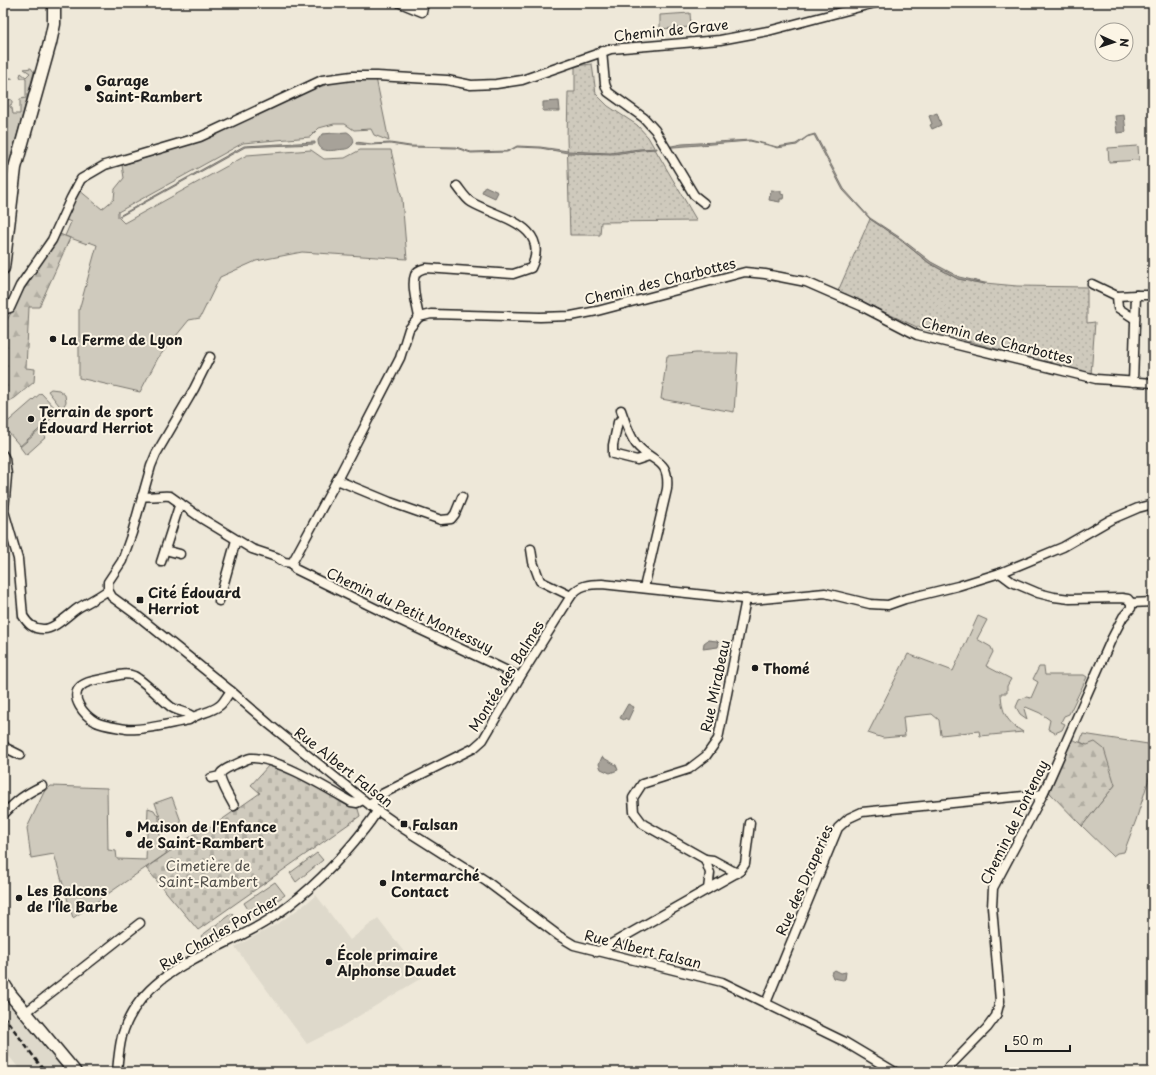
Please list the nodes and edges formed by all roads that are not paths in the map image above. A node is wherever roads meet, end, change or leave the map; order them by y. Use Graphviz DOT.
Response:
graph roads {
  1 [pos="54,3"];
  2 [pos="400,3"];
  3 [pos="424,3"];
  4 [pos="875,3"];
  5 [pos="602,51"];
  6 [pos="457,186"];
  7 [pos="704,203"];
  8 [pos="6,211"];
  9 [pos="3,268"];
  10 [pos="1092,284"];
  11 [pos="1136,295"];
  12 [pos="1153,295"];
  13 [pos="1117,296"];
  14 [pos="3,310"];
  15 [pos="419,316"];
  16 [pos="1135,319"];
  17 [pos="210,357"];
  18 [pos="1133,382"];
  19 [pos="1153,383"];
  20 [pos="621,410"];
  21 [pos="624,419"];
  22 [pos="3,455"];
  23 [pos="649,456"];
  24 [pos="337,480"];
  25 [pos="142,496"];
  26 [pos="462,497"];
  27 [pos="180,503"];
  28 [pos="1153,504"];
  29 [pos="236,540"];
  30 [pos="530,549"];
  31 [pos="165,550"];
  32 [pos="180,554"];
  33 [pos="161,562"];
  34 [pos="292,562"];
  35 [pos="1000,572"];
  36 [pos="644,588"];
  37 [pos="108,590"];
  38 [pos="571,596"];
  39 [pos="746,599"];
  40 [pos="219,601"];
  41 [pos="1153,602"];
  42 [pos="1131,603"];
  43 [pos="520,677"];
  44 [pos="231,691"];
  45 [pos="193,717"];
  46 [pos="3,744"];
  47 [pos="20,755"];
  48 [pos="220,776"];
  49 [pos="211,778"];
  50 [pos="42,786"];
  51 [pos="1043,794"];
  52 [pos="363,800"];
  53 [pos="234,806"];
  54 [pos="374,808"];
  55 [pos="3,815"];
  56 [pos="750,823"];
  57 [pos="705,859"];
  58 [pos="737,873"];
  59 [pos="708,888"];
  60 [pos="140,923"];
  61 [pos="597,952"];
  62 [pos="3,982"];
  63 [pos="766,1003"];
  64 [pos="25,1013"];
  65 [pos="75,1072"];
  66 [pos="117,1072"];
  67 [pos="895,1072"];
  68 [pos="944,1072"];
  1 -- 8 [label="street"];
  2 -- 3 [label="street"];
  4 -- 5 [label="street, Chemin de Grave"];
  5 -- 7 [label="street"];
  5 -- 14 [label="street, Chemin de Grave"];
  6 -- 15 [label="street"];
  8 -- 9 [label="street"];
  10 -- 13 [label="street"];
  11 -- 12 [label="street"];
  11 -- 13 [label="street"];
  11 -- 16 [label="street"];
  13 -- 16 [label="street"];
  15 -- 18 [label="street, Chemin des Charbottes"];
  15 -- 24 [label="street"];
  16 -- 18 [label="street"];
  17 -- 25 [label="street"];
  18 -- 19 [label="street, Chemin des Charbottes"];
  20 -- 21 [label="street"];
  21 -- 23 [label="street"];
  21 -- 23 [label="street"];
  22 -- 37 [label="street"];
  23 -- 36 [label="street"];
  24 -- 26 [label="street"];
  24 -- 34 [label="street"];
  25 -- 27 [label="street"];
  25 -- 37 [label="street"];
  27 -- 29 [label="street"];
  27 -- 31 [label="street"];
  28 -- 35 [label="street, Montée des Balmes"];
  29 -- 34 [label="street"];
  29 -- 40 [label="street"];
  30 -- 38 [label="street"];
  31 -- 32 [label="street"];
  31 -- 33 [label="street"];
  34 -- 43 [label="street, Chemin du Petit Montessuy"];
  35 -- 39 [label="street, Montée des Balmes"];
  35 -- 42 [label="street"];
  36 -- 38 [label="street, Montée des Balmes"];
  36 -- 39 [label="street, Montée des Balmes"];
  37 -- 44 [label="street, Rue Albert Falsan"];
  38 -- 43 [label="street, Montée des Balmes"];
  39 -- 57 [label="street, Rue Mirabeau"];
  41 -- 42 [label="street"];
  42 -- 51 [label="street, Chemin de Fontenay"];
  43 -- 54 [label="street, Montée des Balmes"];
  44 -- 45 [label="street"];
  44 -- 52 [label="street, Rue Albert Falsan"];
  45 -- 45 [label="street"];
  46 -- 47 [label="street"];
  48 -- 49 [label="street"];
  48 -- 52 [label="street"];
  48 -- 53 [label="street"];
  50 -- 55 [label="street"];
  51 -- 63 [label="street, Rue des Draperies"];
  51 -- 68 [label="street, Chemin de Fontenay"];
  52 -- 54 [label="street, Rue Albert Falsan"];
  54 -- 61 [label="street, Rue Albert Falsan"];
  54 -- 66 [label="street, Rue Charles Porcher"];
  56 -- 58 [label="street"];
  57 -- 58 [label="street, Rue Mirabeau"];
  57 -- 59 [label="street"];
  58 -- 59 [label="street"];
  59 -- 61 [label="street"];
  60 -- 64 [label="street"];
  61 -- 63 [label="street, Rue Albert Falsan"];
  62 -- 64 [label="street"];
  63 -- 67 [label="street, Rue Albert Falsan"];
  64 -- 65 [label="street"];
}
